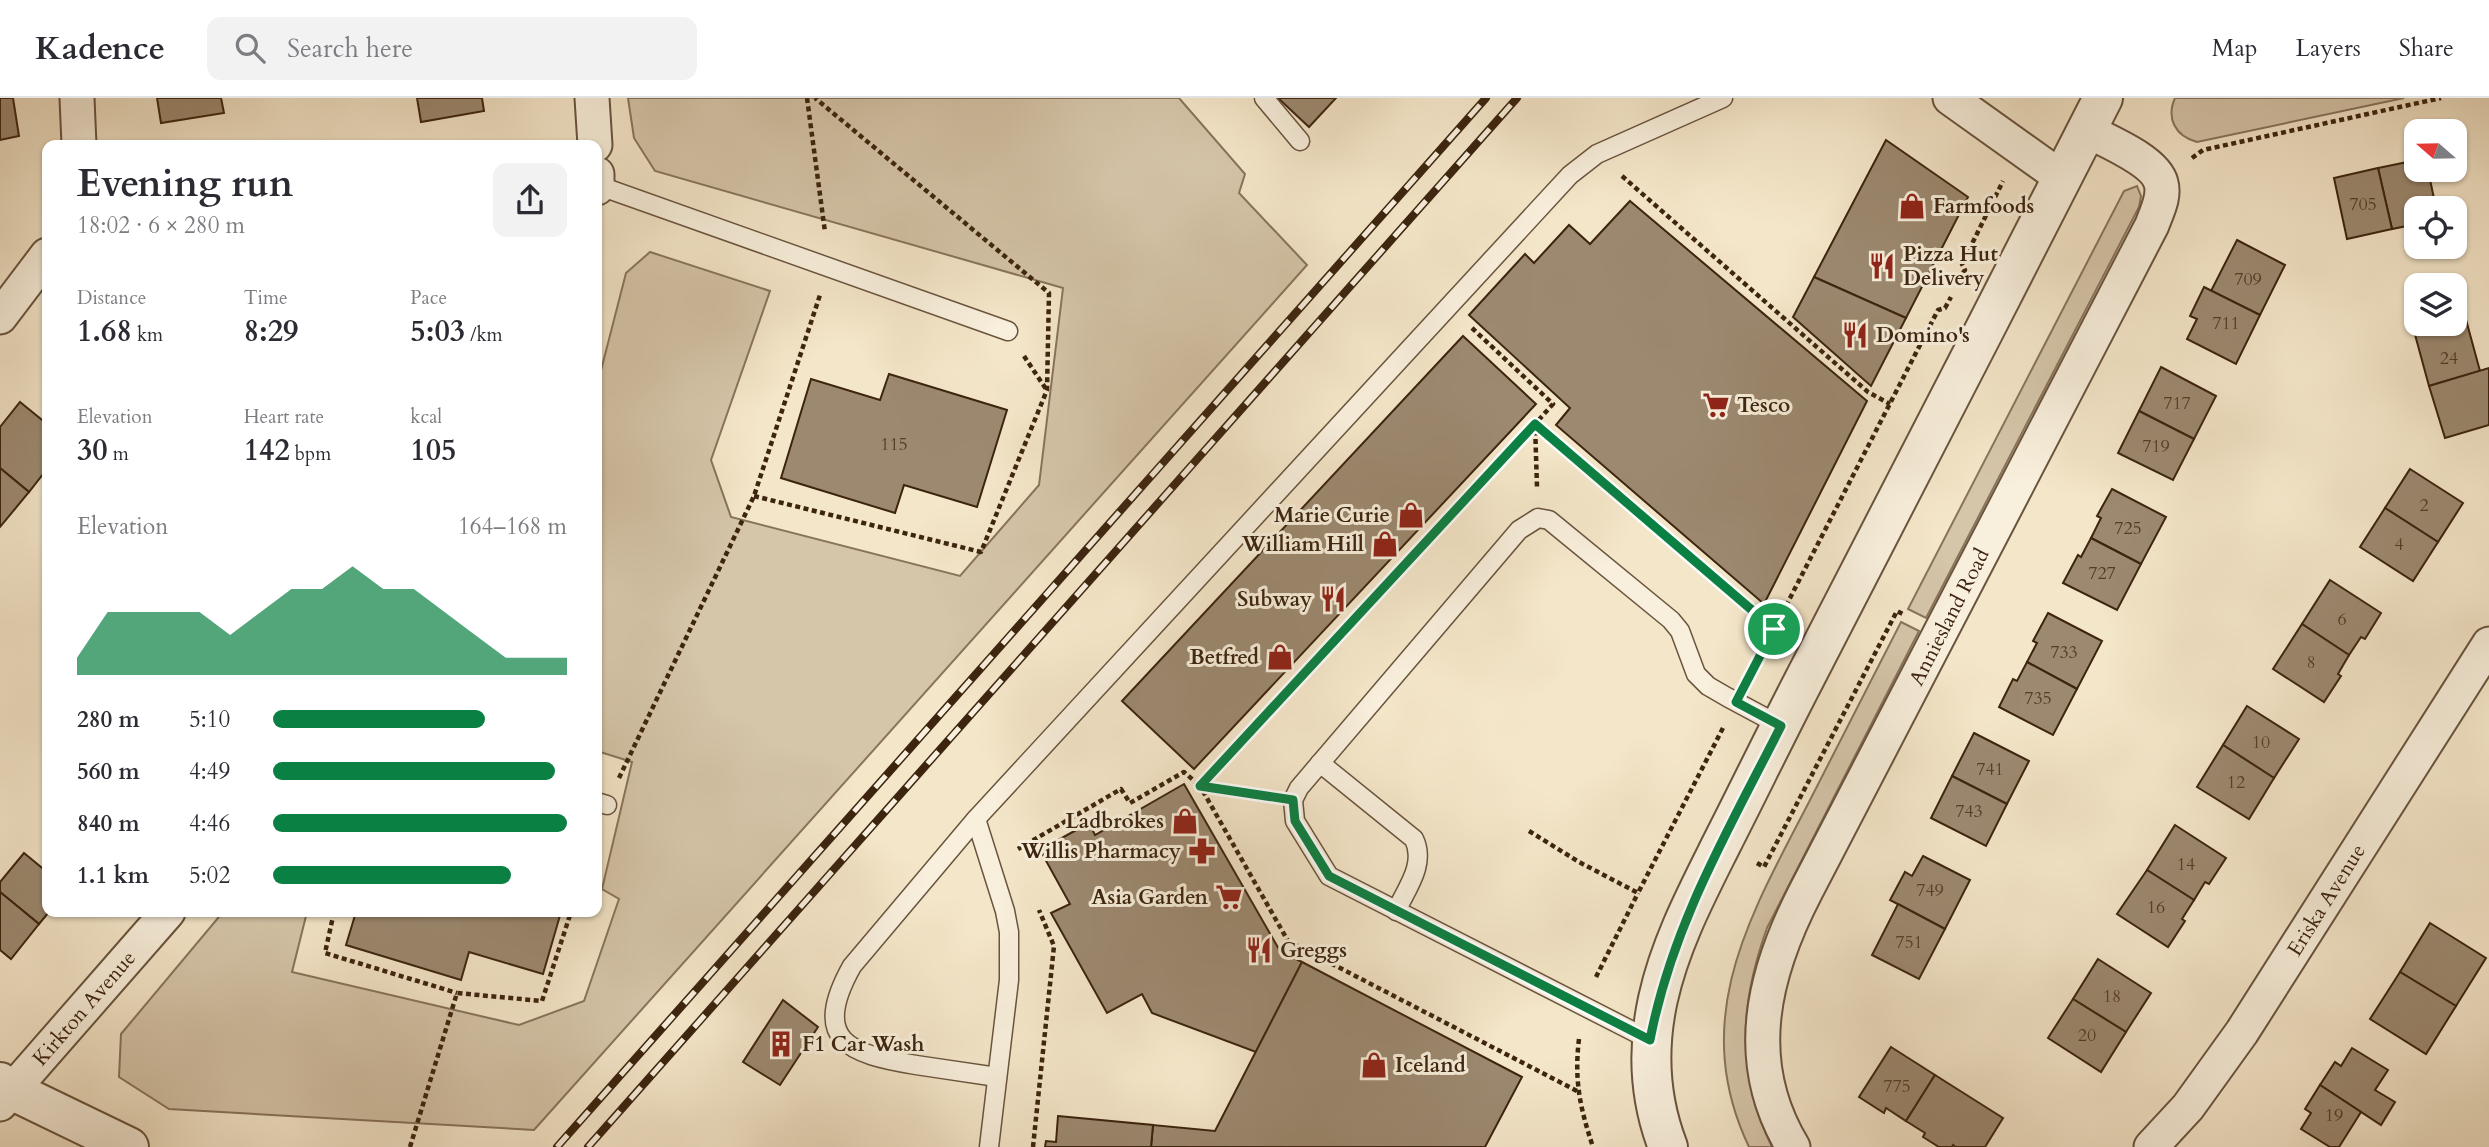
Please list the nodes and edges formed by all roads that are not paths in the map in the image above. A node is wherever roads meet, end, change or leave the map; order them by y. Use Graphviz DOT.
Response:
graph roads {
  1 [pos="77,98"];
  2 [pos="592,98"];
  3 [pos="1264,98"];
  4 [pos="1723,98"];
  5 [pos="1950,98"];
  6 [pos="2094,114"];
  7 [pos="79,140"];
  8 [pos="595,140"];
  9 [pos="1300,141"];
  10 [pos="2062,178"];
  11 [pos="602,188"];
  12 [pos="42,262"];
  13 [pos="0,317"];
  14 [pos="1009,331"];
  15 [pos="2489,644"];
  16 [pos="1781,726"];
  17 [pos="1320,764"];
  18 [pos="976,819"];
  19 [pos="1396,911"];
  20 [pos="163,917"];
  21 [pos="1650,1040"];
  22 [pos="997,1077"];
  23 [pos="4,1092"];
  24 [pos="129,1147"];
  25 [pos="989,1147"];
  26 [pos="1668,1147"];
  27 [pos="1793,1147"];
  28 [pos="2151,1147"];
  1 -- 7 [label="street"];
  2 -- 8 [label="street"];
  3 -- 9 [label="lane"];
  4 -- 18 [label="lane"];
  5 -- 10 [label="street"];
  6 -- 10 [label="street"];
  6 -- 27 [label="street, Anniesland Road"];
  10 -- 16 [label="street"];
  11 -- 14 [label="lane"];
  12 -- 13 [label="street"];
  15 -- 28 [label="street, Eriska Avenue"];
  16 -- 17 [label="lane"];
  16 -- 21 [label="street"];
  17 -- 19 [label="lane"];
  17 -- 19 [label="lane"];
  18 -- 22 [label="lane"];
  18 -- 22 [label="lane"];
  19 -- 21 [label="lane"];
  20 -- 23 [label="street, Kirkton Avenue"];
  21 -- 26 [label="street"];
  22 -- 25 [label="lane"];
  23 -- 24 [label="street"];
}
